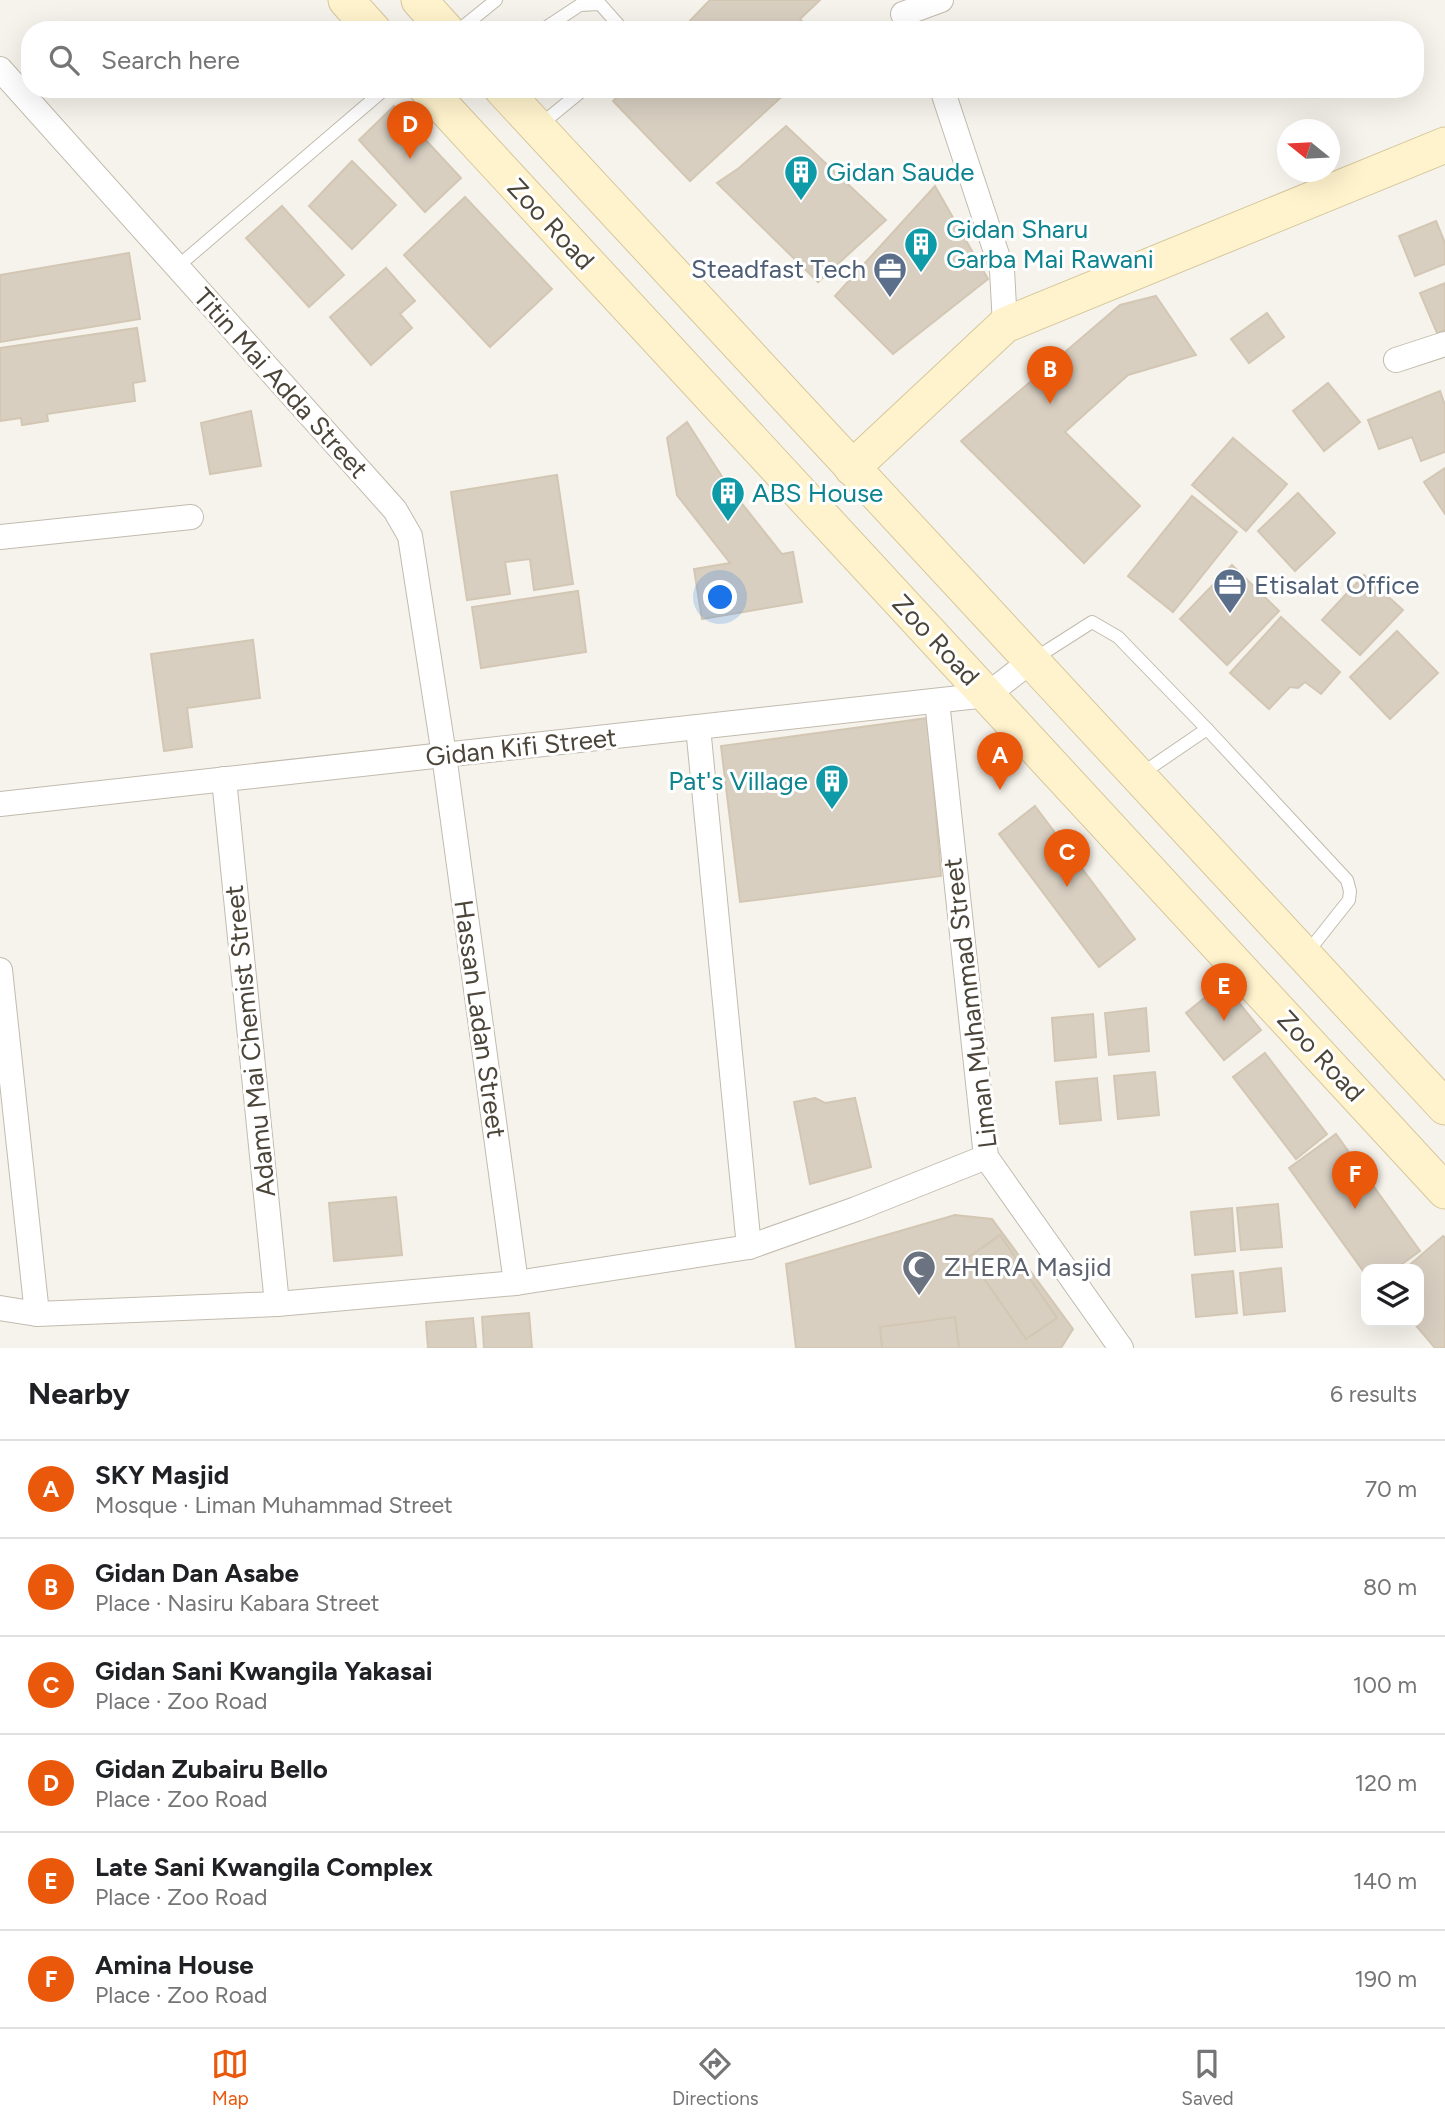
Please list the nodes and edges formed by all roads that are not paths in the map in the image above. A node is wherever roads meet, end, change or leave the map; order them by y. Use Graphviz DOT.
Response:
graph roads {
  1 [pos="346,0"];
  2 [pos="419,0"];
  3 [pos="496,0"];
  4 [pos="942,0"];
  5 [pos="904,15"];
  6 [pos="365,21"];
  7 [pos="438,21"];
  8 [pos="470,21"];
  9 [pos="556,21"];
  10 [pos="615,21"];
  11 [pos="0,69"];
  12 [pos="21,92"];
  13 [pos="26,98"];
  14 [pos="374,98"];
  15 [pos="435,98"];
  16 [pos="510,98"];
  17 [pos="573,98"];
  18 [pos="945,98"];
  19 [pos="537,128"];
  20 [pos="1445,145"];
  21 [pos="177,267"];
  22 [pos="1005,325"];
  23 [pos="1445,344"];
  24 [pos="1396,359"];
  25 [pos="852,468"];
  26 [pos="191,517"];
  27 [pos="0,537"];
  28 [pos="1031,661"];
  29 [pos="987,695"];
  30 [pos="937,701"];
  31 [pos="698,727"];
  32 [pos="1207,729"];
  33 [pos="444,755"];
  34 [pos="1138,777"];
  35 [pos="224,779"];
  36 [pos="0,804"];
  37 [pos="1305,956"];
  38 [pos="0,970"];
  39 [pos="1445,1107"];
  40 [pos="986,1157"];
  41 [pos="1445,1191"];
  42 [pos="749,1247"];
  43 [pos="516,1283"];
  44 [pos="277,1304"];
  45 [pos="0,1308"];
  46 [pos="37,1314"];
  47 [pos="1121,1348"];
  1 -- 6 [label="main road"];
  2 -- 7 [label="main road"];
  3 -- 8 [label="lane"];
  4 -- 5 [label="street"];
  9 -- 10 [label="lane"];
  11 -- 12 [label="street, Titin Mai Adda Street"];
  13 -- 21 [label="street, Titin Mai Adda Street"];
  14 -- 21 [label="lane"];
  15 -- 29 [label="main road, Zoo Road"];
  16 -- 19 [label="main road"];
  17 -- 19 [label="lane"];
  18 -- 22 [label="street"];
  19 -- 25 [label="main road"];
  20 -- 22 [label="main road"];
  21 -- 33 [label="street, Titin Mai Adda Street"];
  22 -- 25 [label="main road"];
  23 -- 24 [label="street"];
  25 -- 28 [label="main road"];
  26 -- 27 [label="street"];
  28 -- 29 [label="street"];
  28 -- 32 [label="lane"];
  28 -- 34 [label="main road"];
  29 -- 30 [label="street, Gidan Kifi Street"];
  29 -- 41 [label="main road, Zoo Road"];
  30 -- 31 [label="street, Gidan Kifi Street"];
  30 -- 40 [label="street, Liman Muhammad Street"];
  31 -- 33 [label="street, Gidan Kifi Street"];
  31 -- 42 [label="street"];
  32 -- 34 [label="lane"];
  32 -- 37 [label="lane"];
  33 -- 35 [label="street, Gidan Kifi Street"];
  33 -- 43 [label="street, Hassan Ladan Street"];
  34 -- 37 [label="main road"];
  35 -- 36 [label="street, Gidan Kifi Street"];
  35 -- 44 [label="street, Adamu Mai Chemist Street"];
  37 -- 39 [label="main road"];
  38 -- 46 [label="street"];
  40 -- 42 [label="street"];
  40 -- 47 [label="street, Liman Muhammad Street"];
  42 -- 43 [label="street"];
  43 -- 44 [label="street"];
  44 -- 46 [label="street"];
  45 -- 46 [label="street"];
}
